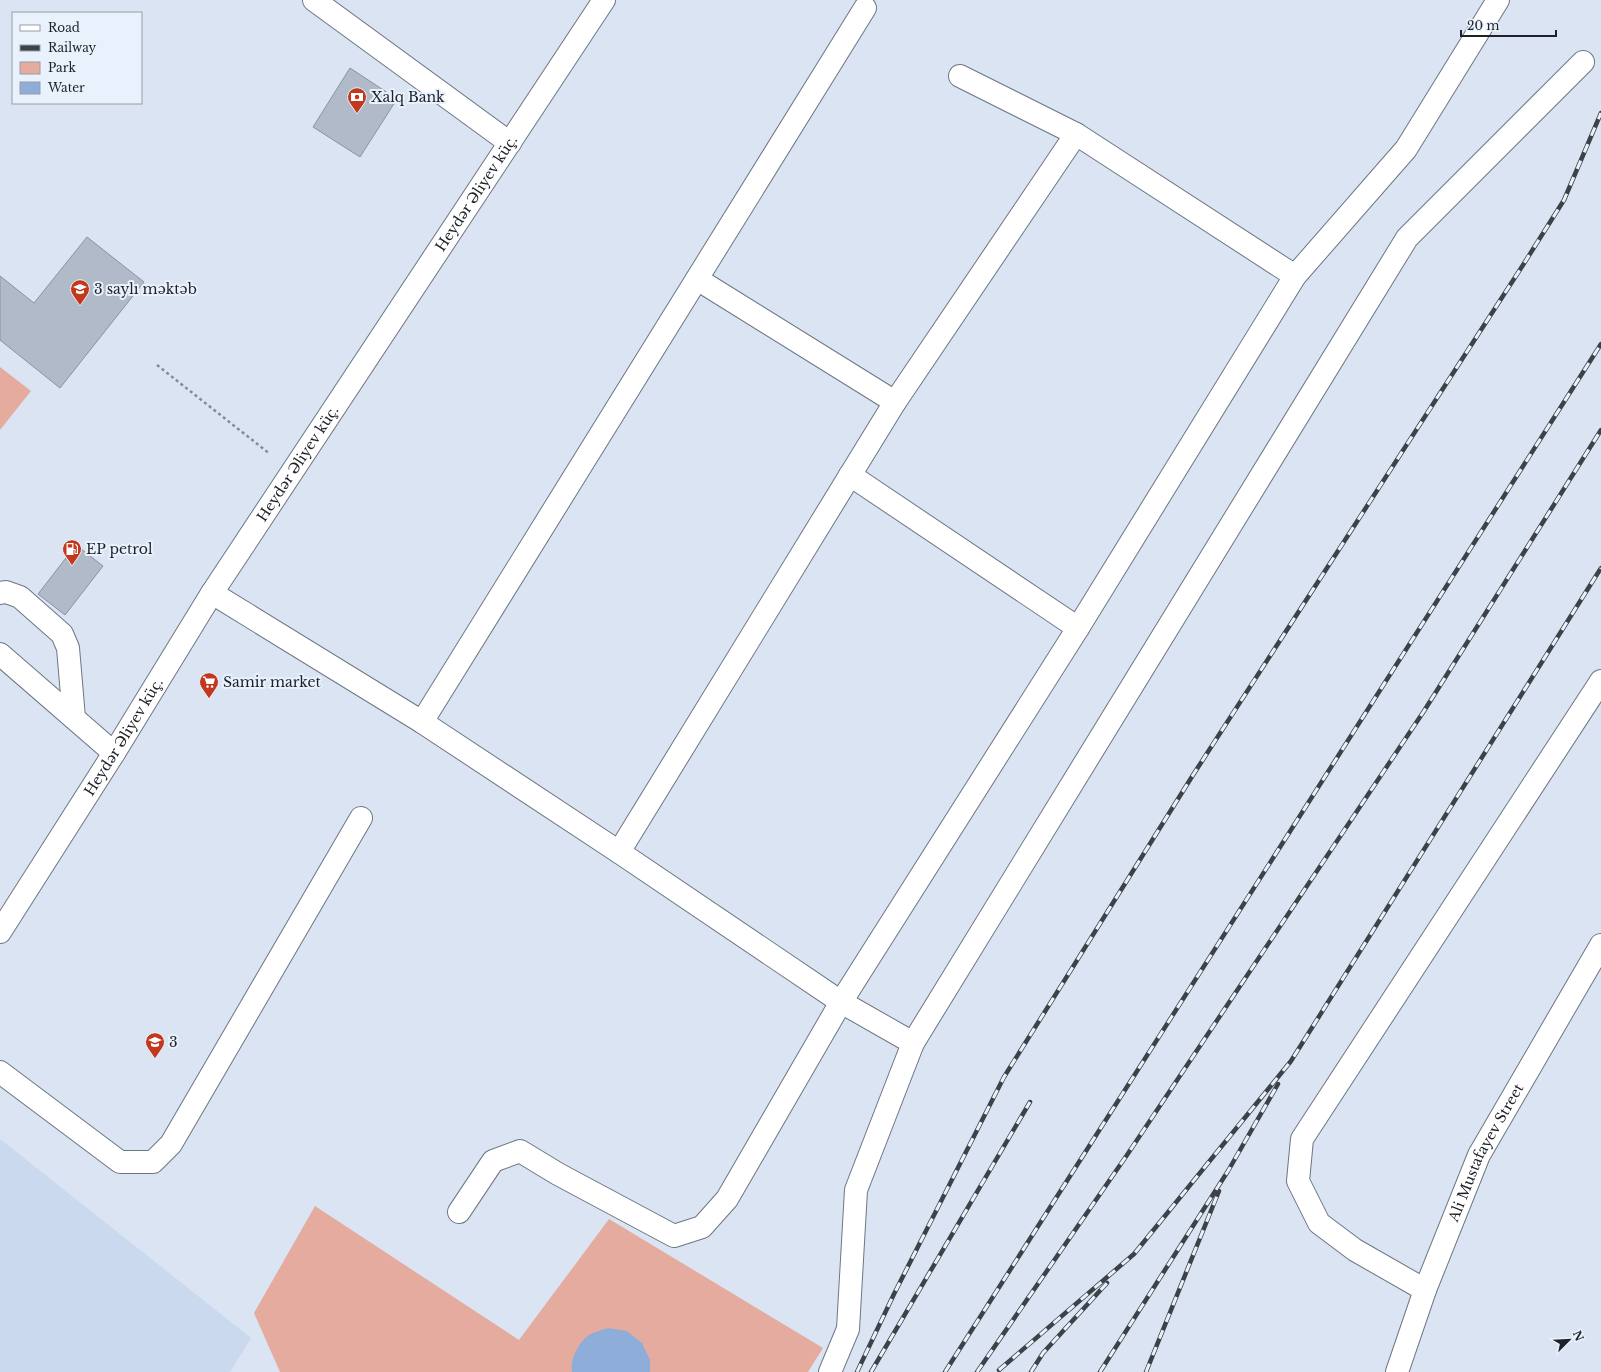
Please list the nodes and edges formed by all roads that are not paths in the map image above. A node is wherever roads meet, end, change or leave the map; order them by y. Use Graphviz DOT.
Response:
graph roads {
  1 [pos="314,0"];
  2 [pos="604,0"];
  3 [pos="1498,0"];
  4 [pos="865,8"];
  5 [pos="1583,62"];
  6 [pos="960,76"];
  7 [pos="1076,134"];
  8 [pos="510,143"];
  9 [pos="1295,276"];
  10 [pos="697,279"];
  11 [pos="895,402"];
  12 [pos="850,475"];
  13 [pos="212,592"];
  14 [pos="0,593"];
  15 [pos="1078,628"];
  16 [pos="0,654"];
  17 [pos="1601,681"];
  18 [pos="74,718"];
  19 [pos="422,722"];
  20 [pos="114,753"];
  21 [pos="361,818"];
  22 [pos="618,852"];
  23 [pos="0,932"];
  24 [pos="1601,945"];
  25 [pos="841,1002"];
  26 [pos="913,1043"];
  27 [pos="0,1072"];
  28 [pos="459,1212"];
  29 [pos="1425,1290"];
  30 [pos="830,1372"];
  31 [pos="1397,1372"];
  1 -- 8 [label="street"];
  2 -- 8 [label="street, Heydər Əliyev küç."];
  3 -- 9 [label="street"];
  4 -- 10 [label="street"];
  5 -- 26 [label="street"];
  6 -- 7 [label="street"];
  7 -- 9 [label="street"];
  7 -- 11 [label="street"];
  8 -- 13 [label="street, Heydər Əliyev küç."];
  9 -- 15 [label="street"];
  10 -- 11 [label="street"];
  10 -- 19 [label="street"];
  11 -- 12 [label="street"];
  12 -- 15 [label="street"];
  12 -- 22 [label="street"];
  13 -- 19 [label="street"];
  13 -- 20 [label="street, Heydər Əliyev küç."];
  14 -- 18 [label="street"];
  15 -- 25 [label="street"];
  16 -- 18 [label="street"];
  17 -- 29 [label="street"];
  18 -- 20 [label="street"];
  19 -- 22 [label="street"];
  20 -- 23 [label="street, Heydər Əliyev küç."];
  21 -- 27 [label="street"];
  22 -- 25 [label="street"];
  24 -- 29 [label="street, Ali Mustafayev Street"];
  25 -- 26 [label="street"];
  25 -- 28 [label="street"];
  26 -- 30 [label="street"];
  29 -- 31 [label="street, Ali Mustafayev Street"];
}
